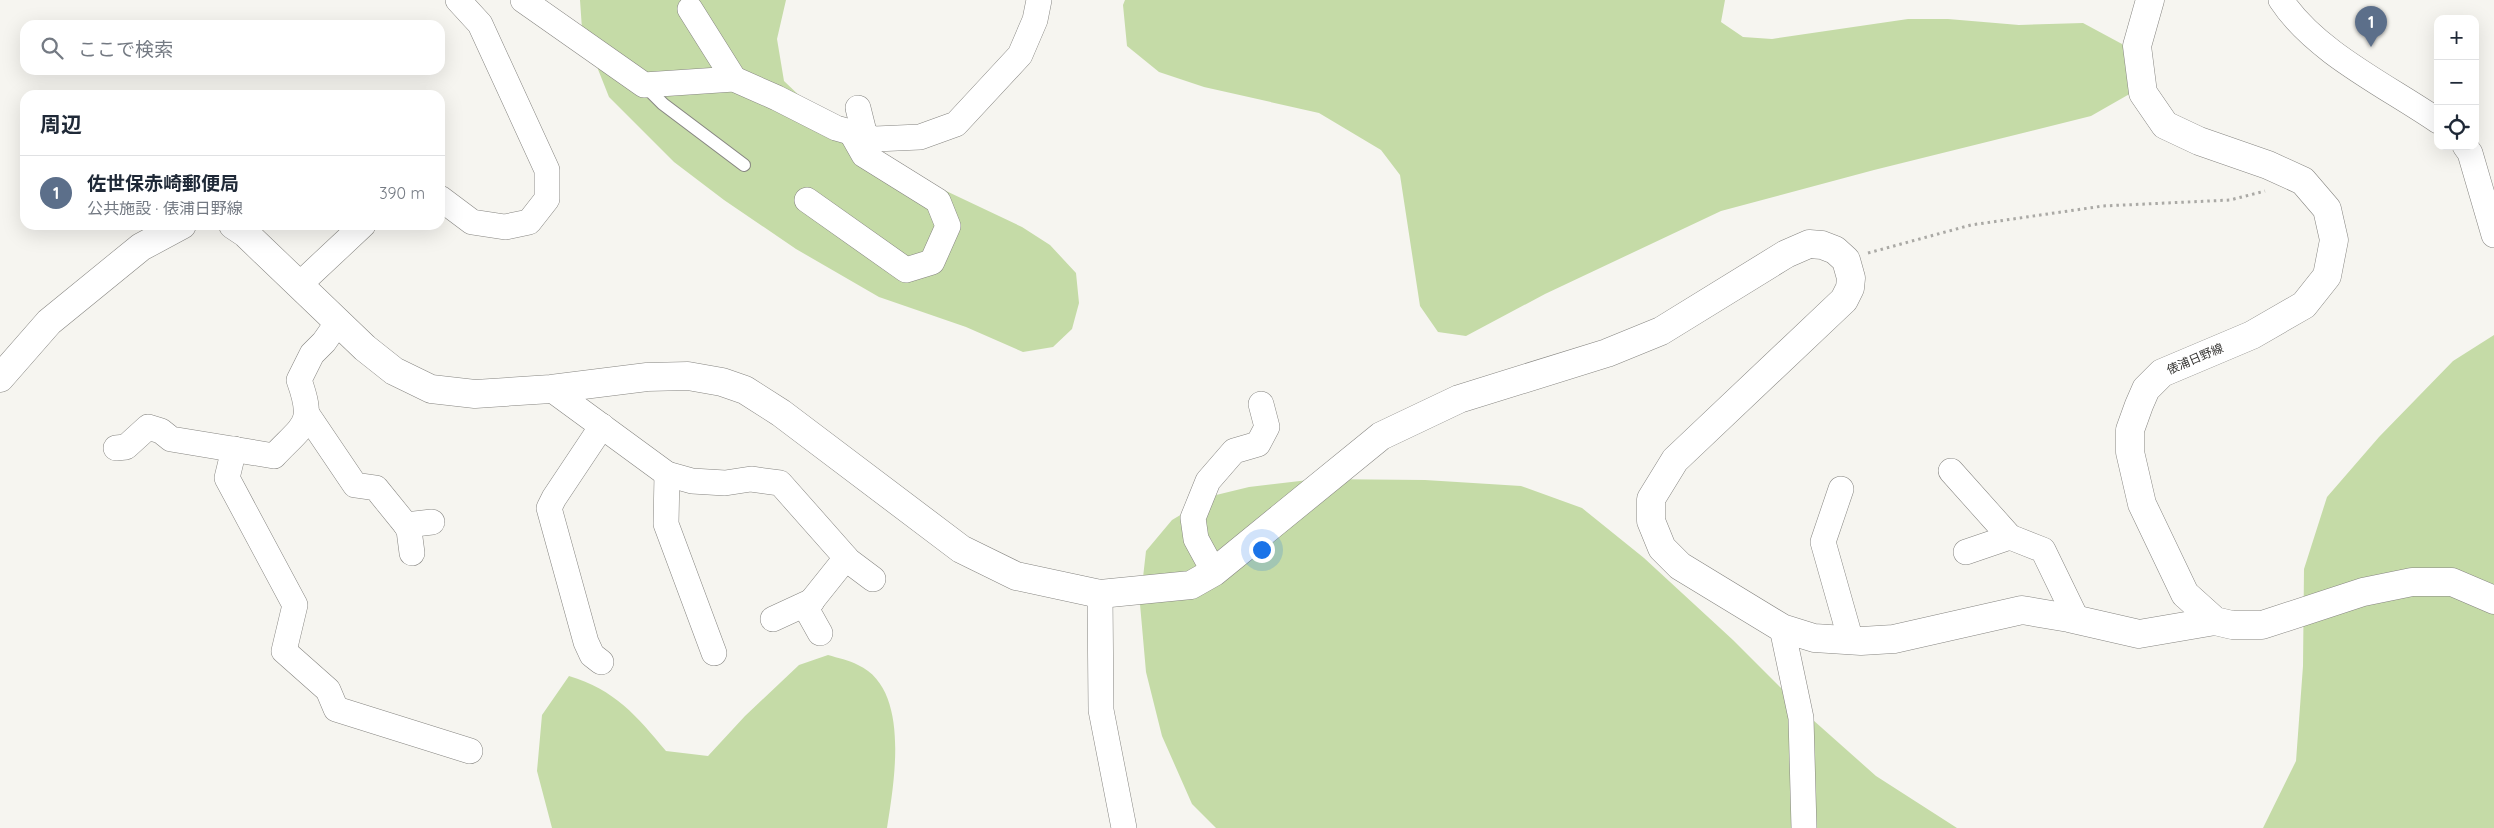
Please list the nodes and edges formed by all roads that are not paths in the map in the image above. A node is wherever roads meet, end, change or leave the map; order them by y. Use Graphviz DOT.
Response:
graph roads {
  1 [pos="458,0"];
  2 [pos="523,0"];
  3 [pos="1039,0"];
  4 [pos="2150,0"];
  5 [pos="2281,0"];
  6 [pos="690,9"];
  7 [pos="734,79"];
  8 [pos="644,85"];
  9 [pos="858,108"];
  10 [pos="2434,118"];
  11 [pos="858,134"];
  12 [pos="2467,150"];
  13 [pos="744,166"];
  14 [pos="807,200"];
  15 [pos="445,202"];
  16 [pos="173,230"];
  17 [pos="241,230"];
  18 [pos="358,230"];
  19 [pos="2494,235"];
  20 [pos="299,285"];
  21 [pos="338,322"];
  22 [pos="0,378"];
  23 [pos="550,389"];
  24 [pos="1261,404"];
  25 [pos="307,414"];
  26 [pos="602,426"];
  27 [pos="116,448"];
  28 [pos="234,449"];
  29 [pos="1950,471"];
  30 [pos="667,474"];
  31 [pos="1841,489"];
  32 [pos="432,522"];
  33 [pos="406,525"];
  34 [pos="2010,537"];
  35 [pos="1966,552"];
  36 [pos="412,553"];
  37 [pos="846,558"];
  38 [pos="1214,572"];
  39 [pos="873,579"];
  40 [pos="1100,594"];
  41 [pos="2494,600"];
  42 [pos="812,601"];
  43 [pos="773,619"];
  44 [pos="2077,620"];
  45 [pos="2215,621"];
  46 [pos="1782,628"];
  47 [pos="820,633"];
  48 [pos="1851,640"];
  49 [pos="714,653"];
  50 [pos="601,662"];
  51 [pos="470,751"];
  52 [pos="1124,828"];
  53 [pos="1804,828"];
  1 -- 15 [label="street"];
  2 -- 8 [label="street"];
  3 -- 11 [label="street"];
  4 -- 45 [label="street, 俵浦日野線"];
  5 -- 10 [label="street"];
  6 -- 7 [label="street"];
  7 -- 8 [label="street"];
  7 -- 11 [label="street"];
  8 -- 13 [label="lane"];
  9 -- 11 [label="street"];
  11 -- 14 [label="street"];
  12 -- 19 [label="street"];
  16 -- 22 [label="street"];
  17 -- 20 [label="street"];
  18 -- 20 [label="street"];
  20 -- 21 [label="street"];
  21 -- 23 [label="street"];
  21 -- 25 [label="street"];
  23 -- 26 [label="street"];
  23 -- 40 [label="street"];
  24 -- 38 [label="street"];
  25 -- 28 [label="street"];
  25 -- 33 [label="street"];
  26 -- 30 [label="street"];
  26 -- 50 [label="street"];
  27 -- 28 [label="street"];
  28 -- 51 [label="street"];
  29 -- 34 [label="street"];
  30 -- 37 [label="street"];
  30 -- 49 [label="street"];
  31 -- 48 [label="street"];
  32 -- 33 [label="street"];
  33 -- 36 [label="street"];
  34 -- 35 [label="street"];
  34 -- 44 [label="street"];
  37 -- 39 [label="street"];
  37 -- 42 [label="street"];
  38 -- 40 [label="street"];
  38 -- 46 [label="street"];
  40 -- 52 [label="street"];
  41 -- 45 [label="street"];
  42 -- 43 [label="street"];
  42 -- 47 [label="street"];
  44 -- 45 [label="street"];
  44 -- 48 [label="street"];
  46 -- 48 [label="street"];
  46 -- 53 [label="street"];
}
